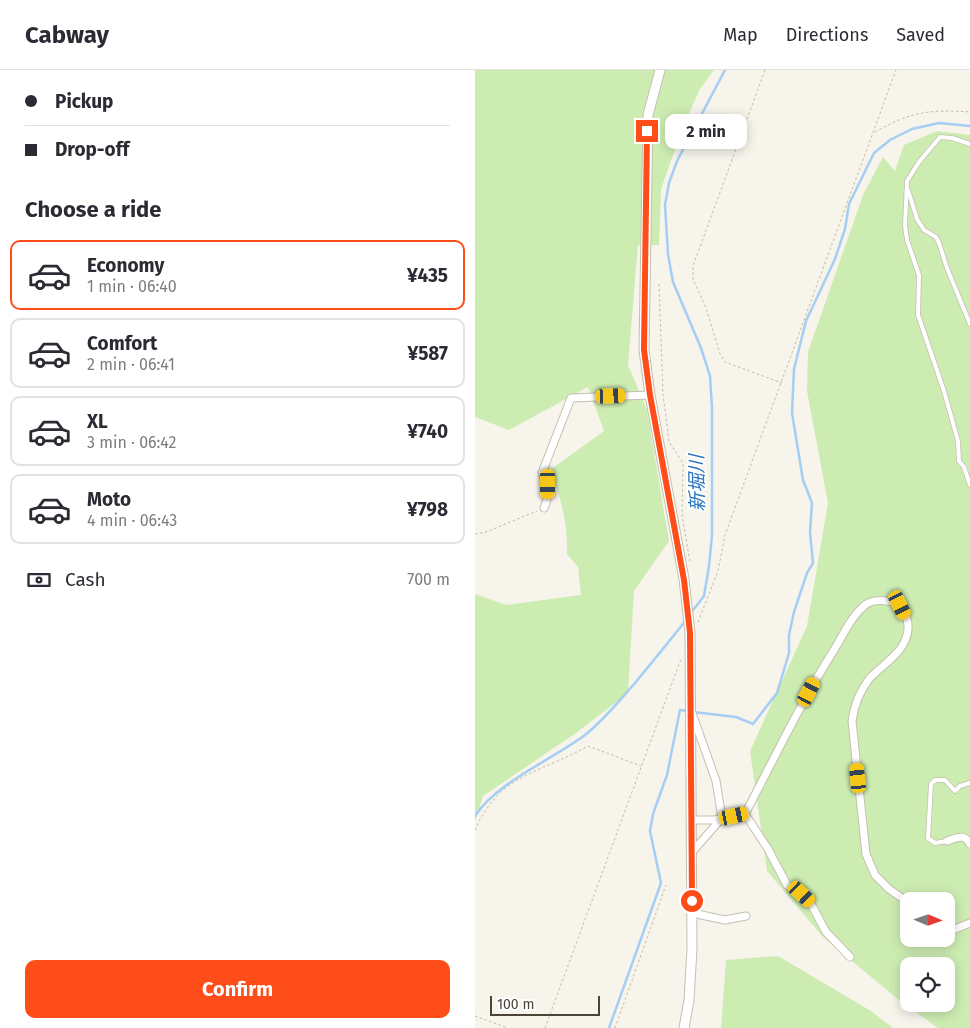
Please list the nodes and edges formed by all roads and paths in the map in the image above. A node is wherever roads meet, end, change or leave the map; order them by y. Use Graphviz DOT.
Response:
graph roads {
  1 [pos="660,70"];
  2 [pos="765,70"];
  3 [pos="896,70"];
  4 [pos="970,112"];
  5 [pos="874,133"];
  6 [pos="970,144"];
  7 [pos="907,188"];
  8 [pos="659,284"];
  9 [pos="970,324"];
  10 [pos="782,383"];
  11 [pos="650,395"];
  12 [pos="970,485"];
  13 [pos="544,508"];
  14 [pos="475,534"];
  15 [pos="690,564"];
  16 [pos="690,633"];
  17 [pos="682,657"];
  18 [pos="691,710"];
  19 [pos="642,766"];
  20 [pos="970,783"];
  21 [pos="745,814"];
  22 [pos="722,818"];
  23 [pos="692,820"];
  24 [pos="475,830"];
  25 [pos="947,841"];
  26 [pos="970,844"];
  27 [pos="692,852"];
  28 [pos="666,886"];
  29 [pos="900,897"];
  30 [pos="692,913"];
  31 [pos="746,916"];
  32 [pos="970,923"];
  33 [pos="955,929"];
  34 [pos="850,957"];
  35 [pos="475,1016"];
  36 [pos="508,1028"];
  37 [pos="545,1028"];
  38 [pos="615,1028"];
  39 [pos="685,1028"];
  1 -- 11 [label="street"];
  2 -- 10 [label="path"];
  3 -- 5 [label="path"];
  4 -- 5 [label="path"];
  5 -- 10 [label="path"];
  6 -- 7 [label="lane"];
  7 -- 9 [label="lane"];
  7 -- 12 [label="lane"];
  8 -- 15 [label="path"];
  10 -- 16 [label="path"];
  11 -- 13 [label="street"];
  11 -- 16 [label="street"];
  13 -- 14 [label="path"];
  16 -- 18 [label="street"];
  17 -- 19 [label="path"];
  18 -- 22 [label="street"];
  18 -- 23 [label="street"];
  19 -- 24 [label="path"];
  19 -- 37 [label="path"];
  20 -- 25 [label="lane"];
  21 -- 22 [label="street"];
  21 -- 29 [label="street"];
  21 -- 34 [label="street"];
  22 -- 23 [label="street"];
  22 -- 27 [label="street"];
  23 -- 27 [label="street"];
  25 -- 26 [label="street"];
  27 -- 30 [label="street"];
  28 -- 38 [label="path"];
  30 -- 31 [label="street"];
  30 -- 39 [label="street"];
  32 -- 33 [label="street"];
  35 -- 36 [label="path"];
}
